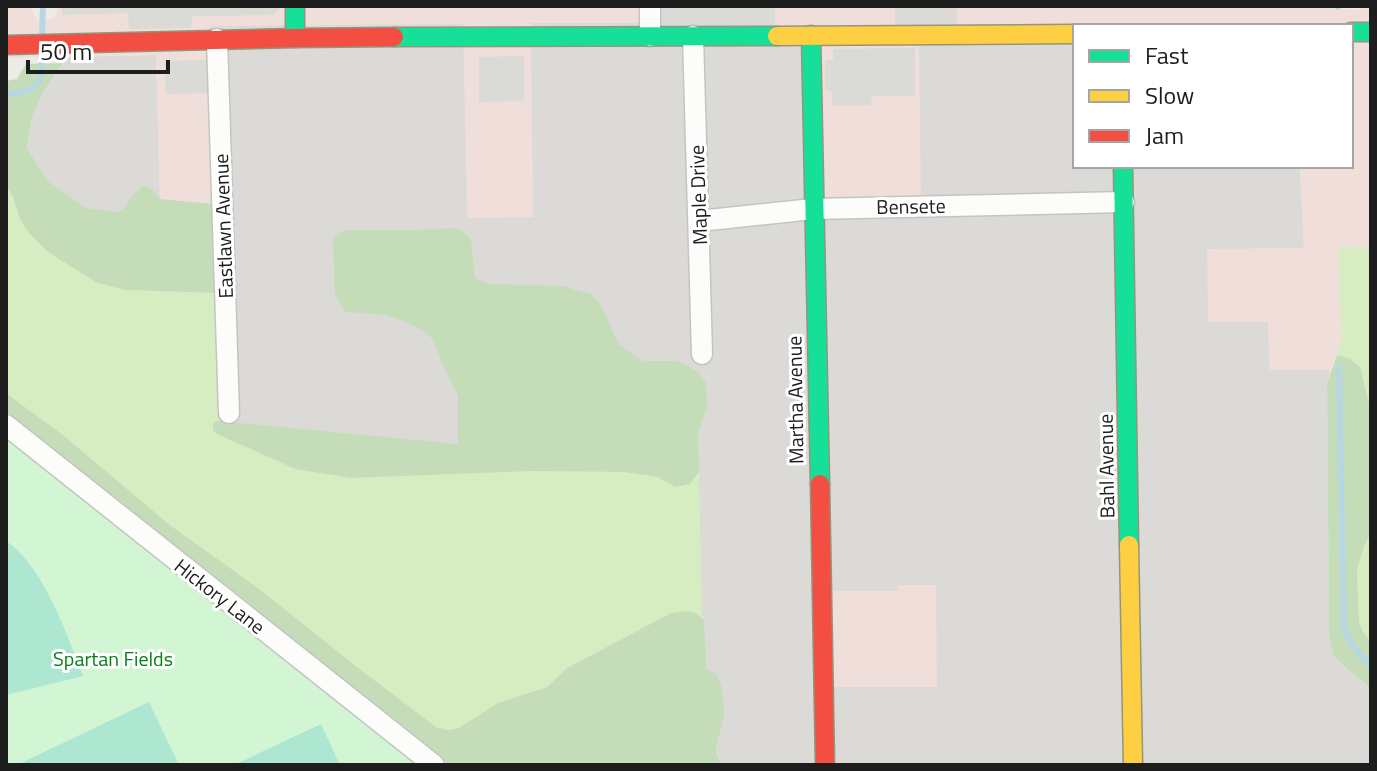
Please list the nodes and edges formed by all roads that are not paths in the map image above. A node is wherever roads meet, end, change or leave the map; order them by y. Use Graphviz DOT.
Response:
graph roads {
  1 [pos="295,6"];
  2 [pos="650,6"];
  3 [pos="1073,34"];
  4 [pos="811,35"];
  5 [pos="650,36"];
  6 [pos="693,36"];
  7 [pos="295,38"];
  8 [pos="217,39"];
  9 [pos="12,45"];
  10 [pos="1123,168"];
  11 [pos="1124,202"];
  12 [pos="813,209"];
  13 [pos="699,221"];
  14 [pos="702,354"];
  15 [pos="229,413"];
  16 [pos="6,425"];
  17 [pos="434,765"];
  18 [pos="825,765"];
  19 [pos="1133,765"];
  1 -- 7 [label="street"];
  2 -- 5 [label="street"];
  3 -- 4 [label="street"];
  4 -- 6 [label="street"];
  4 -- 12 [label="street, Martha Avenue"];
  5 -- 6 [label="street"];
  5 -- 7 [label="street"];
  6 -- 13 [label="street, Maple Drive"];
  7 -- 8 [label="street"];
  8 -- 9 [label="street"];
  8 -- 15 [label="street, Eastlawn Avenue"];
  10 -- 11 [label="street, Bahl Avenue"];
  11 -- 12 [label="street, Bensete"];
  11 -- 19 [label="street, Bahl Avenue"];
  12 -- 13 [label="street, Bensete"];
  12 -- 18 [label="street, Martha Avenue"];
  13 -- 14 [label="street, Maple Drive"];
  16 -- 17 [label="street, Hickory Lane"];
}
